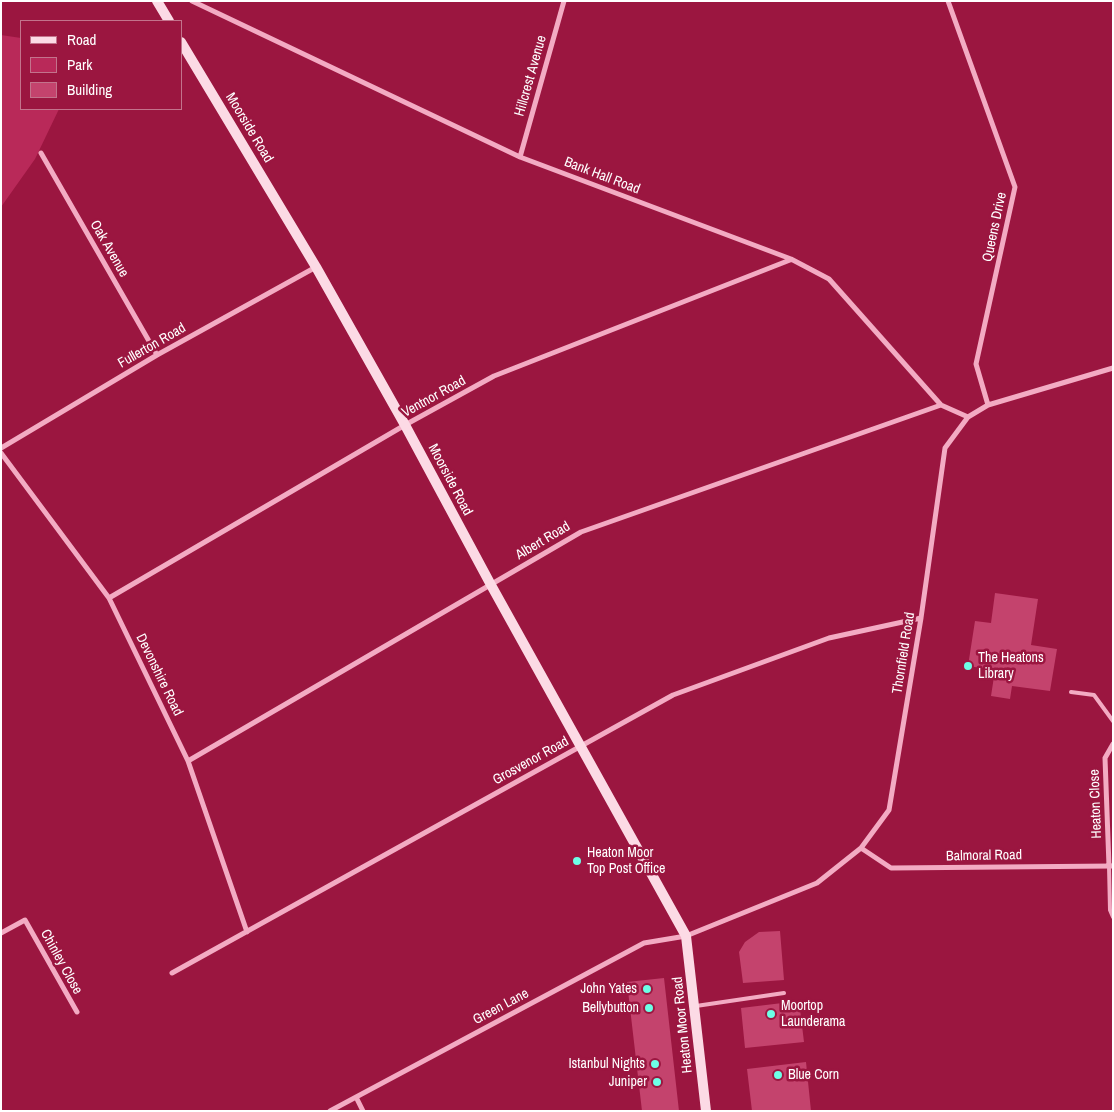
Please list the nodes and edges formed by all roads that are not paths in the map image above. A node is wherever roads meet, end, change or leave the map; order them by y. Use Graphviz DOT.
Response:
graph roads {
  1 [pos="157,1"];
  2 [pos="192,1"];
  3 [pos="564,1"];
  4 [pos="948,1"];
  5 [pos="168,20"];
  6 [pos="182,44"];
  7 [pos="41,153"];
  8 [pos="520,157"];
  9 [pos="791,259"];
  10 [pos="316,267"];
  11 [pos="157,356"];
  12 [pos="1113,368"];
  13 [pos="941,405"];
  14 [pos="988,405"];
  15 [pos="968,417"];
  16 [pos="405,425"];
  17 [pos="1,448"];
  18 [pos="1,454"];
  19 [pos="491,585"];
  20 [pos="109,598"];
  21 [pos="921,618"];
  22 [pos="1071,692"];
  23 [pos="1113,721"];
  24 [pos="1113,744"];
  25 [pos="580,746"];
  26 [pos="188,761"];
  27 [pos="861,848"];
  28 [pos="1111,866"];
  29 [pos="1113,917"];
  30 [pos="247,932"];
  31 [pos="1,933"];
  32 [pos="686,936"];
  33 [pos="172,973"];
  34 [pos="784,993"];
  35 [pos="696,1006"];
  36 [pos="77,1012"];
  37 [pos="356,1097"];
  38 [pos="330,1111"];
  39 [pos="363,1111"];
  40 [pos="706,1111"];
  1 -- 5 [label="main road"];
  2 -- 8 [label="street, Bank Hall Road"];
  3 -- 8 [label="street, Hillcrest Avenue"];
  4 -- 14 [label="street, Queens Drive"];
  6 -- 10 [label="main road, Moorside Road"];
  7 -- 11 [label="street, Oak Avenue"];
  8 -- 9 [label="street, Bank Hall Road"];
  9 -- 13 [label="street, Bank Hall Road"];
  9 -- 16 [label="street, Ventnor Road"];
  10 -- 11 [label="street, Fullerton Road"];
  10 -- 16 [label="main road, Moorside Road"];
  11 -- 17 [label="street, Fullerton Road"];
  12 -- 14 [label="street, Thornfield Road"];
  13 -- 15 [label="street, Bank Hall Road"];
  13 -- 19 [label="street, Albert Road"];
  14 -- 15 [label="street, Thornfield Road"];
  15 -- 21 [label="street, Thornfield Road"];
  16 -- 19 [label="main road, Moorside Road"];
  16 -- 20 [label="street, Ventnor Road"];
  18 -- 20 [label="street, Devonshire Road"];
  19 -- 25 [label="main road, Moorside Road"];
  19 -- 26 [label="street, Albert Road"];
  20 -- 26 [label="street, Devonshire Road"];
  21 -- 25 [label="street, Grosvenor Road"];
  21 -- 27 [label="street, Thornfield Road"];
  22 -- 23 [label="lane"];
  24 -- 28 [label="street, Heaton Close"];
  25 -- 30 [label="street, Grosvenor Road"];
  25 -- 32 [label="main road, Moorside Road"];
  26 -- 30 [label="street, Devonshire Road"];
  27 -- 28 [label="street, Balmoral Road"];
  27 -- 32 [label="street, Thornfield Road"];
  28 -- 29 [label="lane"];
  30 -- 33 [label="street, Grosvenor Road"];
  31 -- 36 [label="street, Chinley Close"];
  32 -- 35 [label="main road, Heaton Moor Road"];
  32 -- 37 [label="street, Green Lane"];
  34 -- 35 [label="lane"];
  35 -- 40 [label="main road, Heaton Moor Road"];
  37 -- 38 [label="street, Green Lane"];
  37 -- 39 [label="street"];
}
